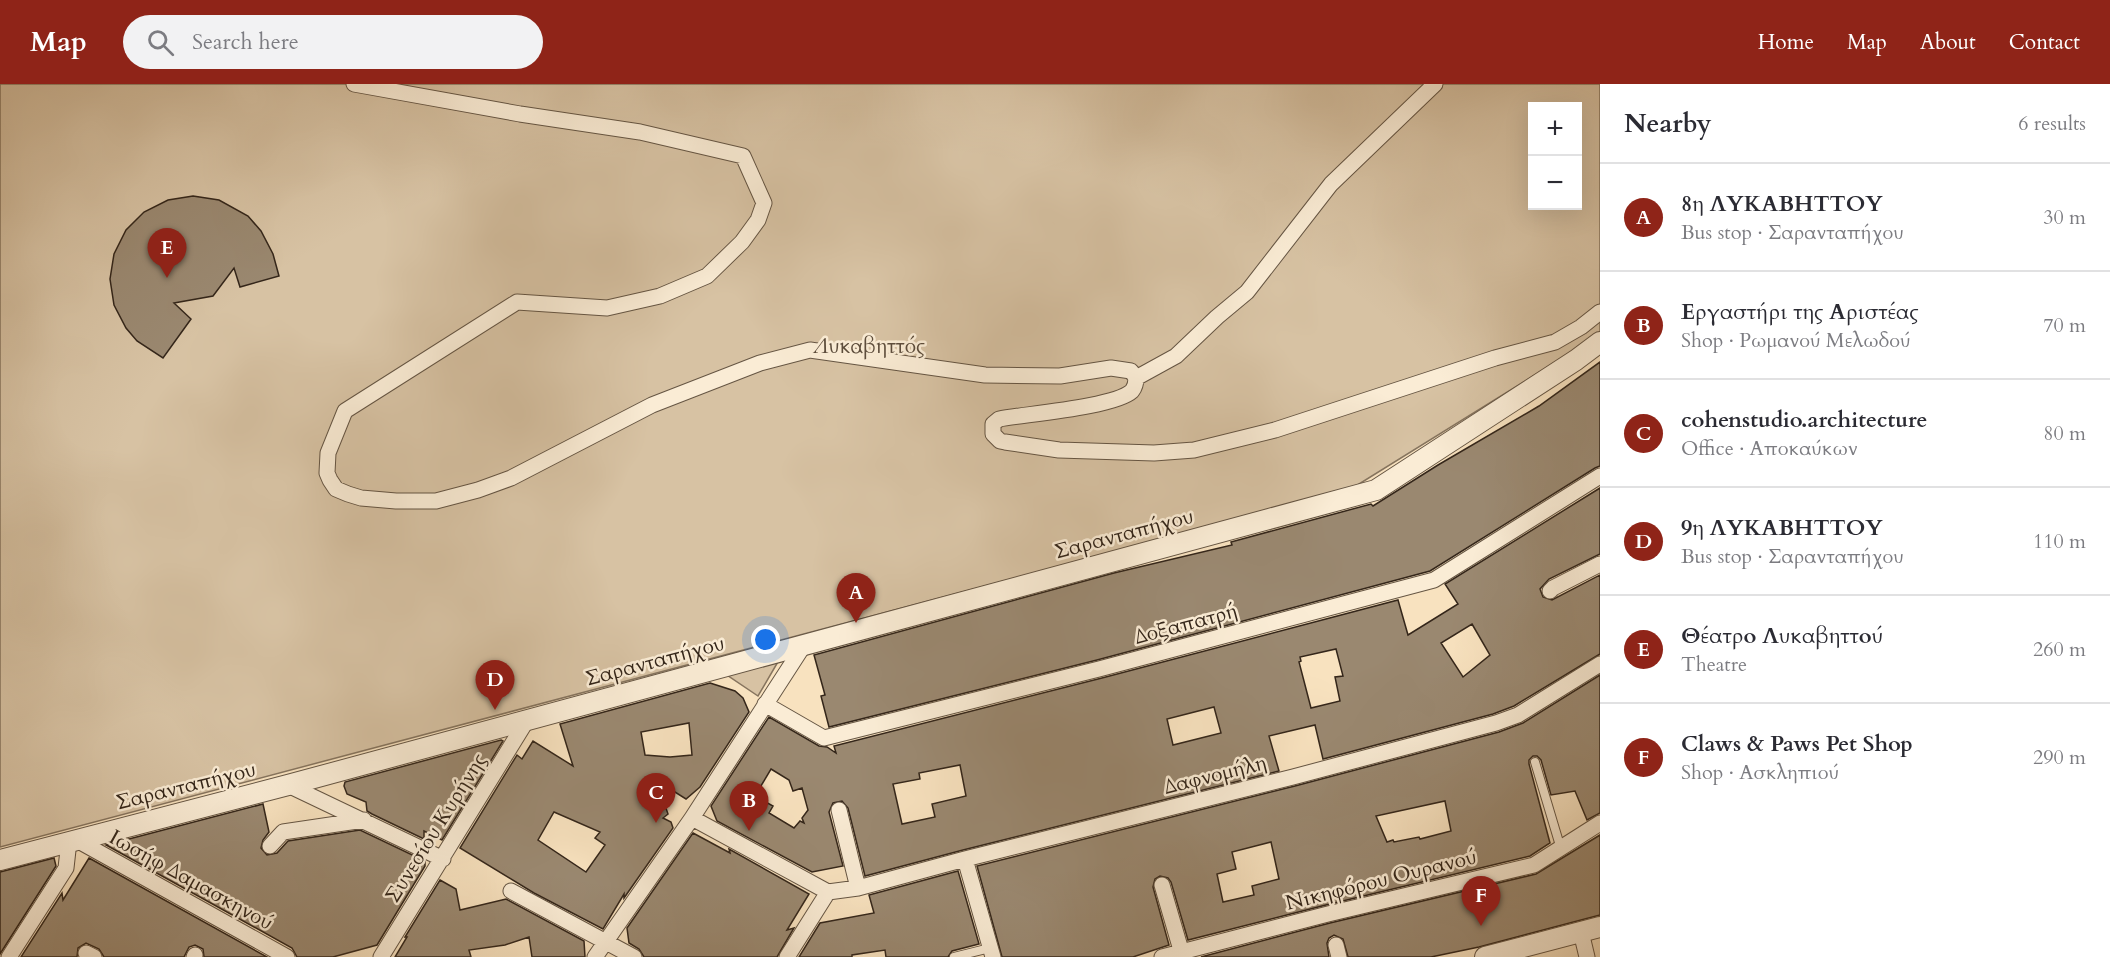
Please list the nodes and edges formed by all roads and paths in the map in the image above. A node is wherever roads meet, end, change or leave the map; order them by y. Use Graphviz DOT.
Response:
graph roads {
  1 [pos="354,84"];
  2 [pos="1436,84"];
  3 [pos="1600,312"];
  4 [pos="1600,342"];
  5 [pos="1137,378"];
  6 [pos="1600,476"];
  7 [pos="1600,564"];
  8 [pos="1550,591"];
  9 [pos="804,645"];
  10 [pos="1600,664"];
  11 [pos="765,704"];
  12 [pos="527,720"];
  13 [pos="1535,762"];
  14 [pos="288,785"];
  15 [pos="838,810"];
  16 [pos="692,818"];
  17 [pos="364,820"];
  18 [pos="1600,823"];
  19 [pos="72,840"];
  20 [pos="270,846"];
  21 [pos="1561,849"];
  22 [pos="443,859"];
  23 [pos="965,859"];
  24 [pos="0,860"];
  25 [pos="1162,885"];
  26 [pos="858,888"];
  27 [pos="512,891"];
  28 [pos="828,892"];
  29 [pos="1591,930"];
  30 [pos="606,942"];
  31 [pos="991,952"];
  32 [pos="1183,954"];
  33 [pos="9,957"];
  34 [pos="286,957"];
  35 [pos="381,957"];
  36 [pos="595,957"];
  37 [pos="634,957"];
  38 [pos="787,957"];
  39 [pos="954,957"];
  40 [pos="1162,957"];
  41 [pos="1485,957"];
  42 [pos="1587,957"];
  1 -- 5 [label="street"];
  2 -- 5 [label="street"];
  3 -- 5 [label="street"];
  4 -- 9 [label="street, Σαρανταπήχου"];
  6 -- 11 [label="street, Δοξαπατρή"];
  7 -- 8 [label="street"];
  9 -- 11 [label="street"];
  9 -- 12 [label="street, Σαρανταπήχου"];
  10 -- 23 [label="street, Δαφνομήλη"];
  11 -- 16 [label="street"];
  12 -- 14 [label="street, Σαρανταπήχου"];
  12 -- 22 [label="street, Συνεσίου Κυρήνης"];
  13 -- 21 [label="lane"];
  14 -- 17 [label="street"];
  14 -- 19 [label="street, Σαρανταπήχου"];
  15 -- 26 [label="street"];
  16 -- 28 [label="street"];
  16 -- 30 [label="street"];
  17 -- 20 [label="street"];
  17 -- 22 [label="street"];
  18 -- 21 [label="street, Νικηφόρου Ουρανού"];
  19 -- 24 [label="street, Σαρανταπήχου"];
  19 -- 33 [label="street"];
  19 -- 34 [label="street, Ιωσήφ Δαμασκηνού"];
  21 -- 32 [label="street, Νικηφόρου Ουρανού"];
  22 -- 35 [label="street, Συνεσίου Κυρήνης"];
  23 -- 26 [label="street, Δαφνομήλη"];
  23 -- 31 [label="street"];
  25 -- 32 [label="street"];
  26 -- 28 [label="street, Δαφνομήλη"];
  27 -- 30 [label="street"];
  28 -- 38 [label="street"];
  29 -- 41 [label="street"];
  29 -- 42 [label="street"];
  30 -- 36 [label="street"];
  30 -- 37 [label="street"];
  31 -- 39 [label="lane"];
  32 -- 40 [label="street, Νικηφόρου Ουρανού"];
}
